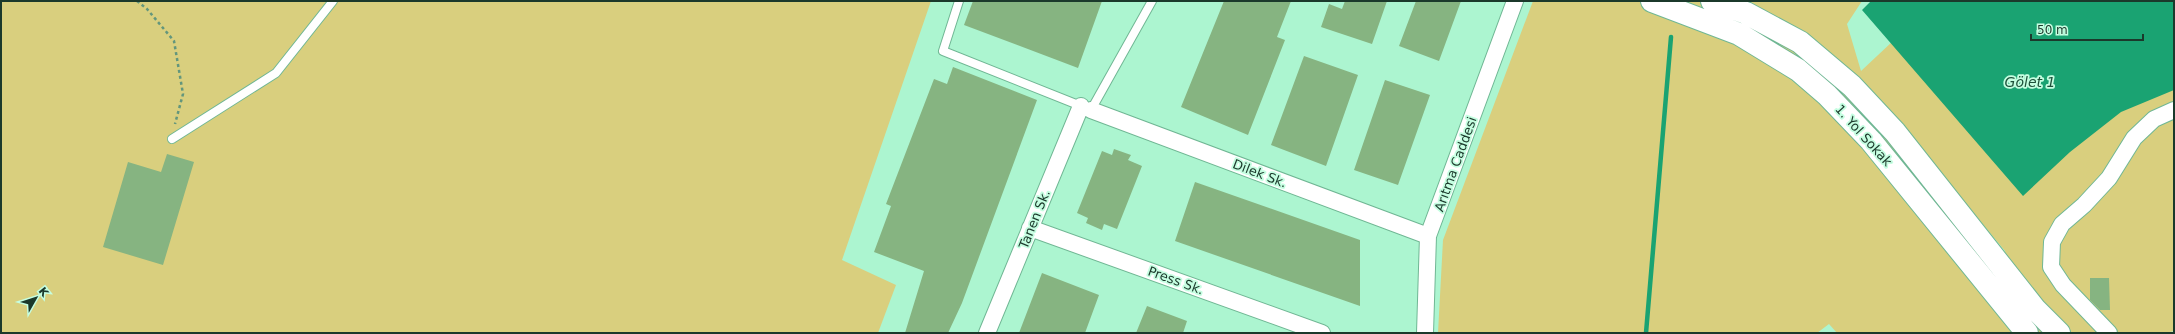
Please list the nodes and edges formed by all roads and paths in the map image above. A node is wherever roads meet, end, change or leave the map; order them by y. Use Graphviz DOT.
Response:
graph roads {
  1 [pos="137,1"];
  2 [pos="333,1"];
  3 [pos="960,1"];
  4 [pos="1152,1"];
  5 [pos="1515,1"];
  6 [pos="1652,1"];
  7 [pos="1712,1"];
  8 [pos="1086,108"];
  9 [pos="2174,110"];
  10 [pos="172,139"];
  11 [pos="1030,228"];
  12 [pos="1428,236"];
  13 [pos="988,333"];
  14 [pos="1322,333"];
  15 [pos="1425,333"];
  16 [pos="2027,333"];
  17 [pos="2059,333"];
  18 [pos="2109,333"];
  1 -- 10 [label="path"];
  2 -- 10 [label="lane"];
  3 -- 8 [label="lane"];
  4 -- 8 [label="lane"];
  5 -- 12 [label="street, Arıtma Caddesi"];
  6 -- 16 [label="main road, 1. Yol Sokak"];
  7 -- 17 [label="main road, 1. Yol Sokak"];
  8 -- 11 [label="street, Tanen Sk."];
  8 -- 12 [label="street, Dilek Sk."];
  9 -- 18 [label="street"];
  11 -- 13 [label="street, Tanen Sk."];
  11 -- 14 [label="street, Press Sk."];
  12 -- 15 [label="street, Arıtma Caddesi"];
}
